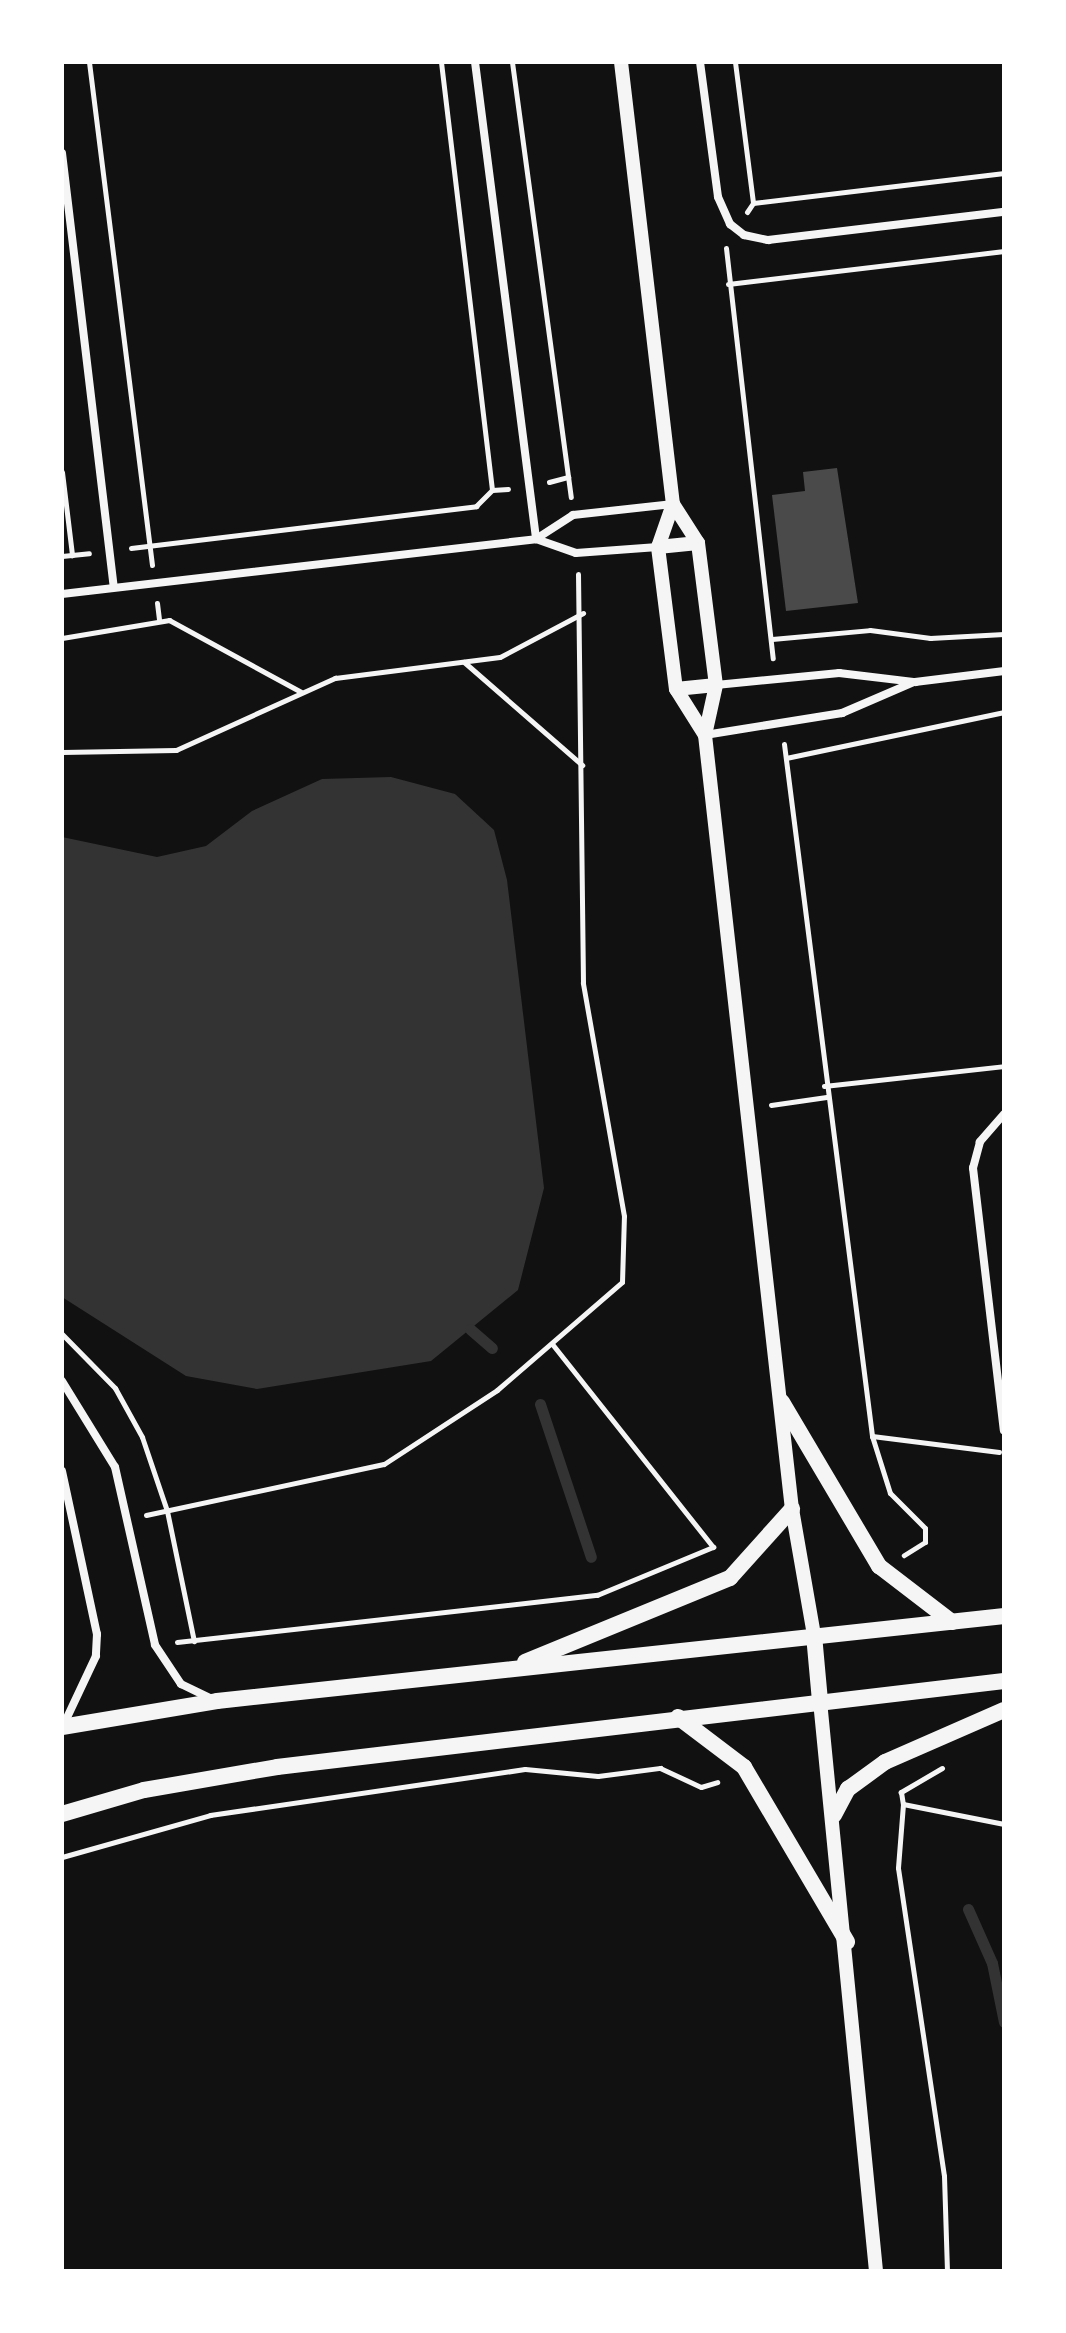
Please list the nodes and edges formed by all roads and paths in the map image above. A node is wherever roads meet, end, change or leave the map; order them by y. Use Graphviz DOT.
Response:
graph roads {
  1 [pos="89,62"];
  2 [pos="441,62"];
  3 [pos="475,62"];
  4 [pos="512,62"];
  5 [pos="621,62"];
  6 [pos="700,62"];
  7 [pos="735,62"];
  8 [pos="62,153"];
  9 [pos="1004,173"];
  10 [pos="753,203"];
  11 [pos="1004,212"];
  12 [pos="735,229"];
  13 [pos="1004,251"];
  14 [pos="728,284"];
  15 [pos="62,472"];
  16 [pos="568,477"];
  17 [pos="528,488"];
  18 [pos="492,490"];
  19 [pos="673,504"];
  20 [pos="573,515"];
  21 [pos="536,539"];
  22 [pos="698,543"];
  23 [pos="148,545"];
  24 [pos="658,547"];
  25 [pos="109,550"];
  26 [pos="576,553"];
  27 [pos="72,555"];
  28 [pos="62,556"];
  29 [pos="114,587"];
  30 [pos="62,594"];
  31 [pos="583,613"];
  32 [pos="1004,634"];
  33 [pos="62,638"];
  34 [pos="772,639"];
  35 [pos="464,662"];
  36 [pos="1004,671"];
  37 [pos="764,680"];
  38 [pos="915,682"];
  39 [pos="716,685"];
  40 [pos="676,689"];
  41 [pos="302,692"];
  42 [pos="1004,712"];
  43 [pos="769,726"];
  44 [pos="705,735"];
  45 [pos="62,752"];
  46 [pos="786,758"];
  47 [pos="582,765"];
  48 [pos="1004,1066"];
  49 [pos="824,1086"];
  50 [pos="826,1097"];
  51 [pos="748,1108"];
  52 [pos="1004,1114"];
  53 [pos="62,1334"];
  54 [pos="553,1345"];
  55 [pos="62,1381"];
  56 [pos="782,1402"];
  57 [pos="1004,1430"];
  58 [pos="872,1436"];
  59 [pos="1004,1452"];
  60 [pos="62,1471"];
  61 [pos="792,1509"];
  62 [pos="167,1511"];
  63 [pos="903,1555"];
  64 [pos="1004,1616"];
  65 [pos="952,1622"];
  66 [pos="814,1635"];
  67 [pos="194,1641"];
  68 [pos="155,1645"];
  69 [pos="497,1673"];
  70 [pos="1004,1681"];
  71 [pos="217,1701"];
  72 [pos="820,1701"];
  73 [pos="1004,1710"];
  74 [pos="678,1717"];
  75 [pos="62,1727"];
  76 [pos="717,1782"];
  77 [pos="901,1792"];
  78 [pos="903,1804"];
  79 [pos="62,1814"];
  80 [pos="834,1815"];
  81 [pos="1004,1824"];
  82 [pos="62,1857"];
  83 [pos="847,1942"];
  84 [pos="876,2271"];
  85 [pos="947,2271"];
  1 -- 23 [label="path"];
  2 -- 18 [label="path"];
  3 -- 17 [label="street"];
  4 -- 16 [label="path"];
  5 -- 19 [label="street"];
  6 -- 12 [label="street"];
  7 -- 10 [label="path"];
  8 -- 25 [label="street"];
  9 -- 10 [label="path"];
  10 -- 12 [label="path"];
  11 -- 12 [label="street"];
  12 -- 14 [label="path"];
  13 -- 14 [label="path"];
  14 -- 34 [label="path"];
  15 -- 27 [label="path"];
  16 -- 17 [label="path"];
  16 -- 20 [label="path"];
  17 -- 18 [label="path"];
  17 -- 21 [label="street"];
  18 -- 23 [label="path"];
  19 -- 20 [label="street"];
  19 -- 22 [label="street"];
  19 -- 24 [label="street"];
  20 -- 21 [label="street"];
  21 -- 26 [label="street"];
  21 -- 29 [label="street"];
  22 -- 24 [label="street"];
  22 -- 39 [label="street"];
  23 -- 25 [label="path"];
  24 -- 26 [label="street"];
  24 -- 40 [label="street"];
  25 -- 27 [label="path"];
  25 -- 29 [label="street"];
  26 -- 31 [label="path"];
  27 -- 28 [label="path"];
  29 -- 30 [label="street"];
  31 -- 35 [label="path"];
  31 -- 47 [label="path"];
  32 -- 34 [label="path"];
  33 -- 41 [label="path"];
  34 -- 37 [label="path"];
  35 -- 41 [label="path"];
  35 -- 47 [label="path"];
  36 -- 38 [label="street"];
  37 -- 38 [label="street"];
  37 -- 39 [label="street"];
  38 -- 43 [label="street"];
  39 -- 40 [label="street"];
  39 -- 44 [label="street"];
  40 -- 44 [label="street"];
  41 -- 45 [label="path"];
  42 -- 46 [label="path"];
  43 -- 44 [label="street"];
  43 -- 46 [label="path"];
  44 -- 51 [label="street"];
  46 -- 49 [label="path"];
  47 -- 54 [label="path"];
  48 -- 49 [label="path"];
  49 -- 50 [label="path"];
  50 -- 51 [label="path"];
  50 -- 58 [label="path"];
  51 -- 56 [label="street"];
  52 -- 57 [label="street"];
  53 -- 62 [label="path"];
  54 -- 62 [label="path"];
  54 -- 67 [label="path"];
  55 -- 68 [label="street"];
  56 -- 61 [label="street"];
  56 -- 65 [label="main road"];
  58 -- 59 [label="path"];
  58 -- 63 [label="path"];
  60 -- 75 [label="street"];
  61 -- 66 [label="street"];
  61 -- 69 [label="main road"];
  62 -- 67 [label="path"];
  64 -- 65 [label="main road"];
  65 -- 66 [label="main road"];
  66 -- 69 [label="main road"];
  66 -- 72 [label="main road"];
  67 -- 68 [label="path"];
  68 -- 71 [label="street"];
  69 -- 71 [label="main road"];
  70 -- 72 [label="main road"];
  71 -- 75 [label="main road"];
  72 -- 74 [label="main road"];
  72 -- 80 [label="street"];
  73 -- 80 [label="main road"];
  74 -- 79 [label="main road"];
  74 -- 83 [label="main road"];
  76 -- 82 [label="path"];
  77 -- 78 [label="path"];
  78 -- 81 [label="path"];
  78 -- 85 [label="path"];
  80 -- 83 [label="street"];
  83 -- 84 [label="street"];
}
